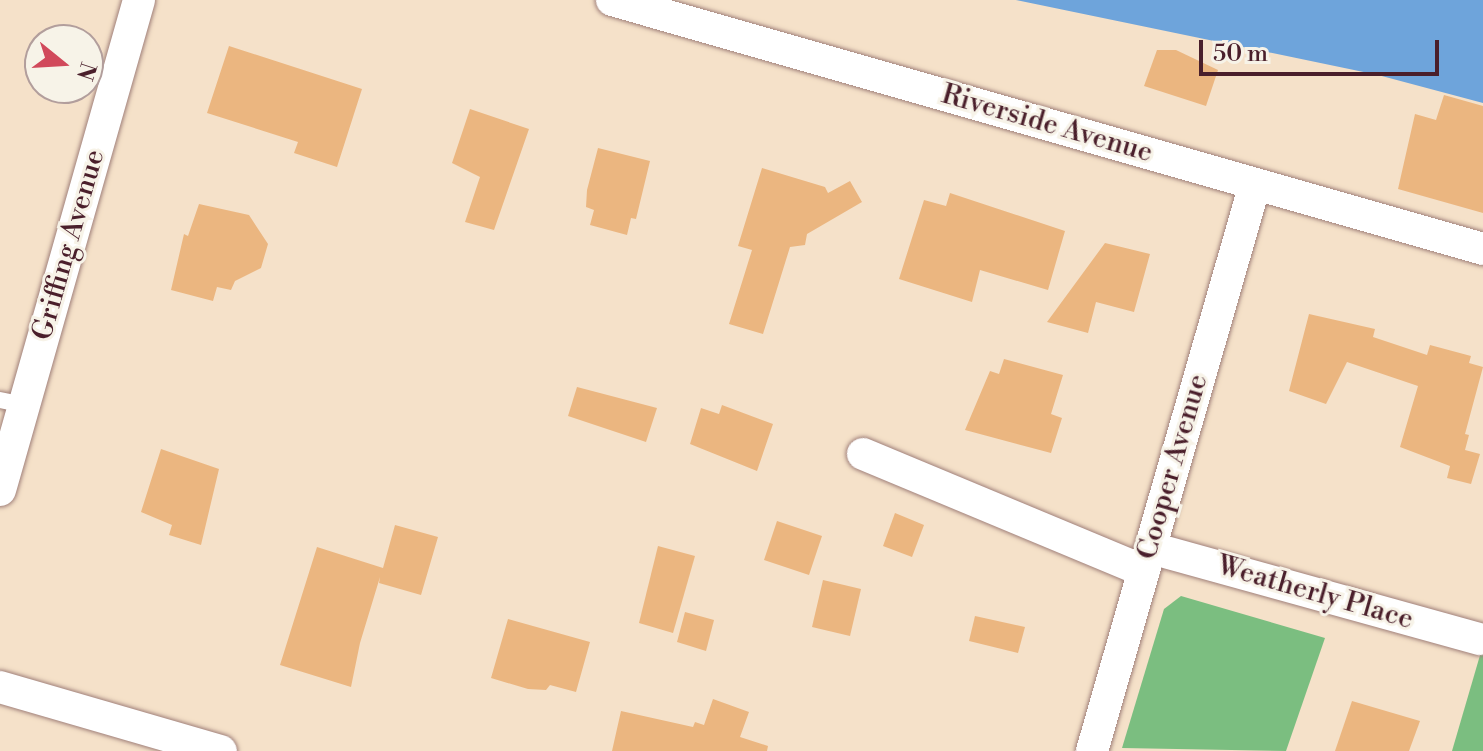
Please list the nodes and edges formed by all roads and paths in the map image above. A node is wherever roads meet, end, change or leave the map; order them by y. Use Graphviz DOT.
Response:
graph roads {
  1 [pos="139,0"];
  2 [pos="612,0"];
  3 [pos="1255,184"];
  4 [pos="1483,249"];
  5 [pos="12,402"];
  6 [pos="863,454"];
  7 [pos="0,490"];
  8 [pos="1147,559"];
  9 [pos="1480,639"];
  10 [pos="0,687"];
  11 [pos="221,751"];
  12 [pos="1092,751"];
  1 -- 5 [label="street, Griffing Avenue"];
  2 -- 3 [label="street, Riverside Avenue"];
  3 -- 4 [label="street, Riverside Avenue"];
  3 -- 8 [label="street, Cooper Avenue"];
  5 -- 7 [label="street, Griffing Avenue"];
  6 -- 8 [label="street, Weatherly Place"];
  8 -- 9 [label="street, Weatherly Place"];
  8 -- 12 [label="street, Cooper Avenue"];
  10 -- 11 [label="street"];
}
